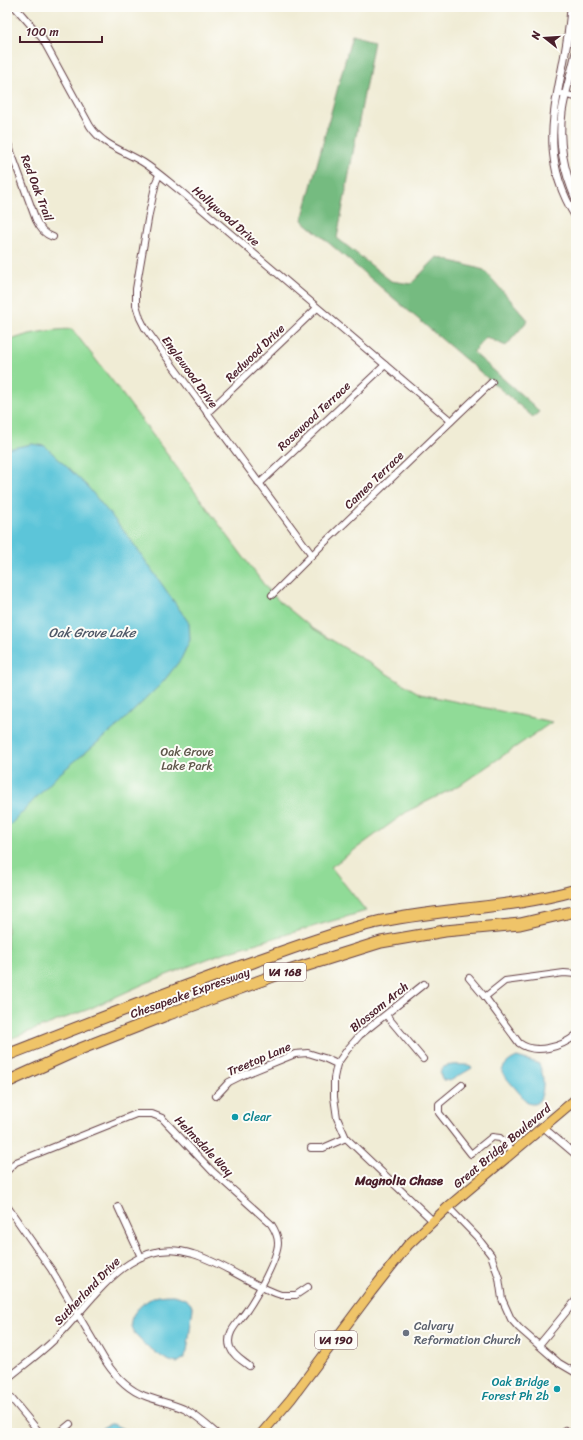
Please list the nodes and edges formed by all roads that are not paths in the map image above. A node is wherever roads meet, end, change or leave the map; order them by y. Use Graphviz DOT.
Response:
graph roads {
  1 [pos="15,7"];
  2 [pos="572,7"];
  3 [pos="576,52"];
  4 [pos="557,93"];
  5 [pos="566,94"];
  6 [pos="576,97"];
  7 [pos="7,141"];
  8 [pos="159,175"];
  9 [pos="576,199"];
  10 [pos="576,217"];
  11 [pos="53,236"];
  12 [pos="318,308"];
  13 [pos="385,365"];
  14 [pos="492,382"];
  15 [pos="207,413"];
  16 [pos="451,421"];
  17 [pos="259,484"];
  18 [pos="312,555"];
  19 [pos="272,595"];
  20 [pos="576,890"];
  21 [pos="576,911"];
  22 [pos="576,974"];
  23 [pos="469,978"];
  24 [pos="424,984"];
  25 [pos="485,997"];
  26 [pos="386,1015"];
  27 [pos="576,1035"];
  28 [pos="7,1055"];
  29 [pos="423,1059"];
  30 [pos="337,1064"];
  31 [pos="7,1082"];
  32 [pos="462,1085"];
  33 [pos="216,1096"];
  34 [pos="576,1099"];
  35 [pos="543,1127"];
  36 [pos="346,1138"];
  37 [pos="311,1148"];
  38 [pos="514,1152"];
  39 [pos="576,1155"];
  40 [pos="7,1171"];
  41 [pos="7,1206"];
  42 [pos="118,1207"];
  43 [pos="448,1207"];
  44 [pos="433,1221"];
  45 [pos="141,1256"];
  46 [pos="260,1286"];
  47 [pos="308,1288"];
  48 [pos="576,1300"];
  49 [pos="78,1315"];
  50 [pos="539,1345"];
  51 [pos="250,1366"];
  52 [pos="576,1373"];
  53 [pos="7,1379"];
  54 [pos="7,1393"];
  55 [pos="70,1424"];
  56 [pos="40,1433"];
  57 [pos="59,1433"];
  58 [pos="216,1433"];
  59 [pos="262,1433"];
  1 -- 8 [label="street, Hollywood Drive"];
  2 -- 4 [label="street"];
  3 -- 5 [label="street"];
  4 -- 5 [label="street"];
  4 -- 10 [label="street"];
  5 -- 6 [label="street"];
  5 -- 9 [label="street"];
  7 -- 11 [label="street, Red Oak Trail"];
  8 -- 12 [label="street, Hollywood Drive"];
  8 -- 15 [label="street, Englewood Drive"];
  12 -- 13 [label="street, Hollywood Drive"];
  12 -- 15 [label="street, Redwood Drive"];
  13 -- 16 [label="street, Hollywood Drive"];
  13 -- 17 [label="street, Rosewood Terrace"];
  14 -- 16 [label="street, Cameo Terrace"];
  15 -- 17 [label="street, Englewood Drive"];
  16 -- 18 [label="street, Cameo Terrace"];
  17 -- 18 [label="street, Englewood Drive"];
  18 -- 19 [label="street, Cameo Terrace"];
  20 -- 28 [label="highway, Chesapeake Expressway / VA 168"];
  21 -- 31 [label="highway, Chesapeake Expressway / VA 168"];
  22 -- 25 [label="street"];
  23 -- 25 [label="street"];
  24 -- 26 [label="street, Blossom Arch"];
  25 -- 27 [label="street"];
  26 -- 29 [label="street"];
  26 -- 30 [label="street, Blossom Arch"];
  30 -- 33 [label="street, Treetop Lane"];
  30 -- 36 [label="street, Blossom Arch"];
  32 -- 38 [label="street"];
  34 -- 35 [label="main road, Great Bridge Boulevard / VA 190"];
  35 -- 38 [label="main road, Great Bridge Boulevard / VA 190"];
  35 -- 39 [label="street"];
  36 -- 37 [label="street"];
  36 -- 44 [label="street, Blossom Arch"];
  38 -- 43 [label="main road, Great Bridge Boulevard / VA 190"];
  40 -- 46 [label="street, Helmsdale Way"];
  41 -- 49 [label="street"];
  42 -- 45 [label="street"];
  43 -- 44 [label="main road, Great Bridge Boulevard / VA 190"];
  43 -- 50 [label="street"];
  44 -- 59 [label="main road, Great Bridge Boulevard / VA 190"];
  45 -- 46 [label="street, Sutherland Drive"];
  45 -- 49 [label="street, Sutherland Drive"];
  46 -- 47 [label="street, Sutherland Drive"];
  46 -- 51 [label="street, Helmsdale Way"];
  48 -- 50 [label="street"];
  49 -- 53 [label="street, Sutherland Drive"];
  49 -- 58 [label="street"];
  50 -- 52 [label="street"];
  54 -- 56 [label="street"];
  55 -- 57 [label="street"];
}
